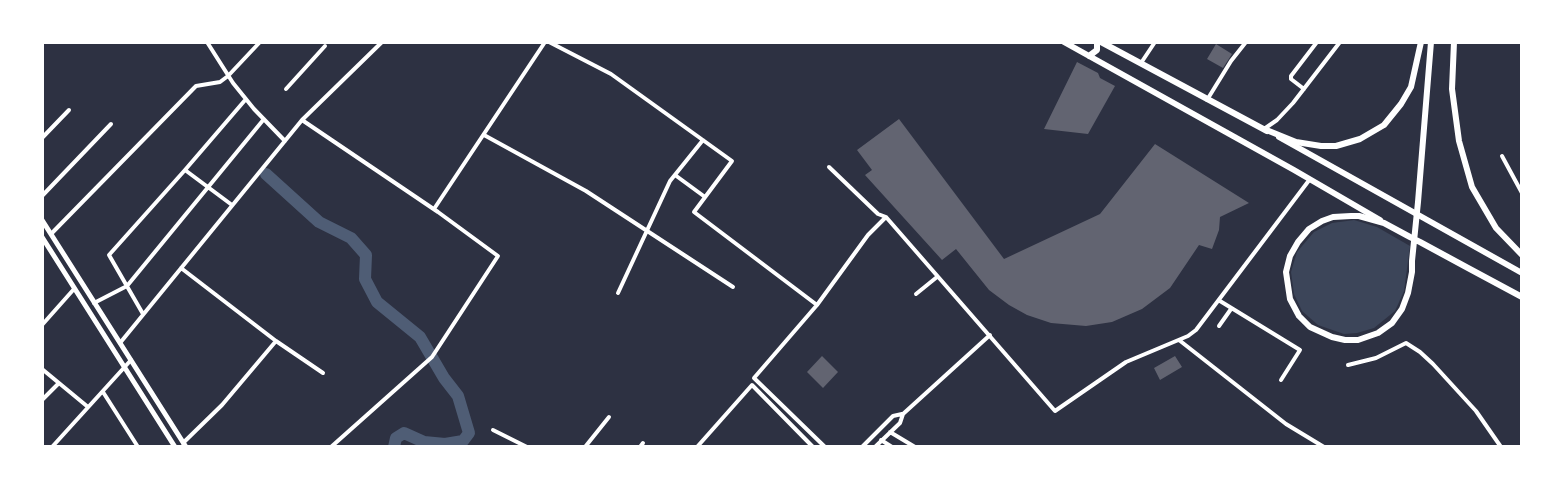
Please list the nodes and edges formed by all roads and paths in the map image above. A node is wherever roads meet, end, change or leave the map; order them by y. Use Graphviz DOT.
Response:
graph roads {
  1 [pos="207,42"];
  2 [pos="260,42"];
  3 [pos="382,42"];
  4 [pos="547,42"];
  5 [pos="1064,42"];
  6 [pos="1099,42"];
  7 [pos="1155,42"];
  8 [pos="1246,42"];
  9 [pos="1317,42"];
  10 [pos="1340,42"];
  11 [pos="1421,42"];
  12 [pos="1431,42"];
  13 [pos="1454,42"];
  14 [pos="325,45"];
  15 [pos="1089,56"];
  16 [pos="1140,63"];
  17 [pos="228,76"];
  18 [pos="286,89"];
  19 [pos="1304,89"];
  20 [pos="246,99"];
  21 [pos="1207,100"];
  22 [pos="69,110"];
  23 [pos="264,119"];
  24 [pos="302,120"];
  25 [pos="111,124"];
  26 [pos="1264,129"];
  27 [pos="483,135"];
  28 [pos="42,138"];
  29 [pos="703,140"];
  30 [pos="285,141"];
  31 [pos="1502,156"];
  32 [pos="829,167"];
  33 [pos="185,170"];
  34 [pos="675,175"];
  35 [pos="1310,180"];
  36 [pos="208,188"];
  37 [pos="1522,193"];
  38 [pos="42,196"];
  39 [pos="705,197"];
  40 [pos="232,206"];
  41 [pos="434,209"];
  42 [pos="886,217"];
  43 [pos="42,220"];
  44 [pos="1384,223"];
  45 [pos="647,231"];
  46 [pos="51,234"];
  47 [pos="42,237"];
  48 [pos="1522,255"];
  49 [pos="181,268"];
  50 [pos="1522,273"];
  51 [pos="937,277"];
  52 [pos="127,286"];
  53 [pos="734,287"];
  54 [pos="74,289"];
  55 [pos="618,293"];
  56 [pos="916,294"];
  57 [pos="1522,297"];
  58 [pos="1220,301"];
  59 [pos="94,303"];
  60 [pos="817,305"];
  61 [pos="1231,309"];
  62 [pos="143,314"];
  63 [pos="42,325"];
  64 [pos="1219,326"];
  65 [pos="990,335"];
  66 [pos="1179,340"];
  67 [pos="276,341"];
  68 [pos="120,343"];
  69 [pos="131,360"];
  70 [pos="1348,365"];
  71 [pos="124,368"];
  72 [pos="42,369"];
  73 [pos="323,373"];
  74 [pos="1281,380"];
  75 [pos="58,383"];
  76 [pos="103,391"];
  77 [pos="42,400"];
  78 [pos="88,407"];
  79 [pos="903,414"];
  80 [pos="609,417"];
  81 [pos="493,430"];
  82 [pos="890,432"];
  83 [pos="881,440"];
  84 [pos="643,442"];
  85 [pos="184,445"];
  86 [pos="52,447"];
  87 [pos="138,447"];
  88 [pos="175,447"];
  89 [pos="331,447"];
  90 [pos="527,447"];
  91 [pos="585,447"];
  92 [pos="640,447"];
  93 [pos="697,447"];
  94 [pos="813,447"];
  95 [pos="825,447"];
  96 [pos="862,447"];
  97 [pos="875,447"];
  98 [pos="892,447"];
  99 [pos="915,447"];
  100 [pos="1324,447"];
  101 [pos="1501,447"];
  1 -- 17 [label="street"];
  2 -- 17 [label="street"];
  3 -- 24 [label="street"];
  4 -- 27 [label="street"];
  4 -- 29 [label="street"];
  5 -- 15 [label="main road"];
  6 -- 15 [label="main road"];
  6 -- 16 [label="main road"];
  7 -- 16 [label="street"];
  8 -- 21 [label="street"];
  9 -- 19 [label="street"];
  10 -- 19 [label="street"];
  11 -- 26 [label="main road"];
  12 -- 44 [label="main road"];
  13 -- 48 [label="main road"];
  14 -- 18 [label="street"];
  15 -- 35 [label="main road"];
  16 -- 21 [label="main road"];
  17 -- 20 [label="street"];
  17 -- 46 [label="street"];
  19 -- 26 [label="street"];
  20 -- 23 [label="street"];
  20 -- 33 [label="street"];
  21 -- 26 [label="main road"];
  22 -- 28 [label="street"];
  23 -- 30 [label="street"];
  23 -- 36 [label="street"];
  24 -- 30 [label="street"];
  24 -- 41 [label="street"];
  25 -- 38 [label="street"];
  26 -- 50 [label="main road"];
  27 -- 41 [label="street"];
  27 -- 45 [label="street"];
  29 -- 34 [label="street"];
  29 -- 39 [label="street"];
  30 -- 40 [label="street"];
  31 -- 37 [label="street"];
  32 -- 42 [label="street"];
  33 -- 36 [label="street"];
  33 -- 52 [label="street"];
  34 -- 39 [label="street"];
  34 -- 45 [label="street"];
  35 -- 44 [label="main road"];
  35 -- 58 [label="street"];
  36 -- 40 [label="street"];
  36 -- 52 [label="street"];
  39 -- 60 [label="street"];
  40 -- 49 [label="street"];
  41 -- 89 [label="street"];
  42 -- 51 [label="street"];
  42 -- 60 [label="street"];
  43 -- 46 [label="main road"];
  44 -- 57 [label="main road"];
  45 -- 53 [label="street"];
  45 -- 55 [label="street"];
  46 -- 59 [label="main road"];
  47 -- 54 [label="main road"];
  49 -- 62 [label="street"];
  49 -- 67 [label="street"];
  51 -- 56 [label="street"];
  51 -- 65 [label="street"];
  52 -- 59 [label="street"];
  52 -- 62 [label="street"];
  54 -- 63 [label="street"];
  54 -- 71 [label="main road"];
  58 -- 61 [label="street"];
  58 -- 66 [label="street"];
  59 -- 68 [label="main road"];
  60 -- 95 [label="street"];
  61 -- 64 [label="street"];
  61 -- 74 [label="street"];
  62 -- 68 [label="street"];
  65 -- 66 [label="street"];
  65 -- 79 [label="street"];
  66 -- 100 [label="street"];
  67 -- 73 [label="street"];
  67 -- 85 [label="street"];
  68 -- 69 [label="main road"];
  69 -- 71 [label="street"];
  69 -- 85 [label="main road"];
  70 -- 101 [label="street"];
  71 -- 76 [label="street"];
  71 -- 88 [label="main road"];
  72 -- 75 [label="street"];
  75 -- 77 [label="street"];
  75 -- 78 [label="street"];
  76 -- 78 [label="street"];
  76 -- 87 [label="street"];
  78 -- 86 [label="street"];
  79 -- 82 [label="street"];
  79 -- 96 [label="street"];
  80 -- 91 [label="street"];
  81 -- 90 [label="street"];
  82 -- 83 [label="street"];
  82 -- 99 [label="street"];
  83 -- 97 [label="street"];
  83 -- 98 [label="street"];
  84 -- 92 [label="street"];
  93 -- 94 [label="street"];
}
